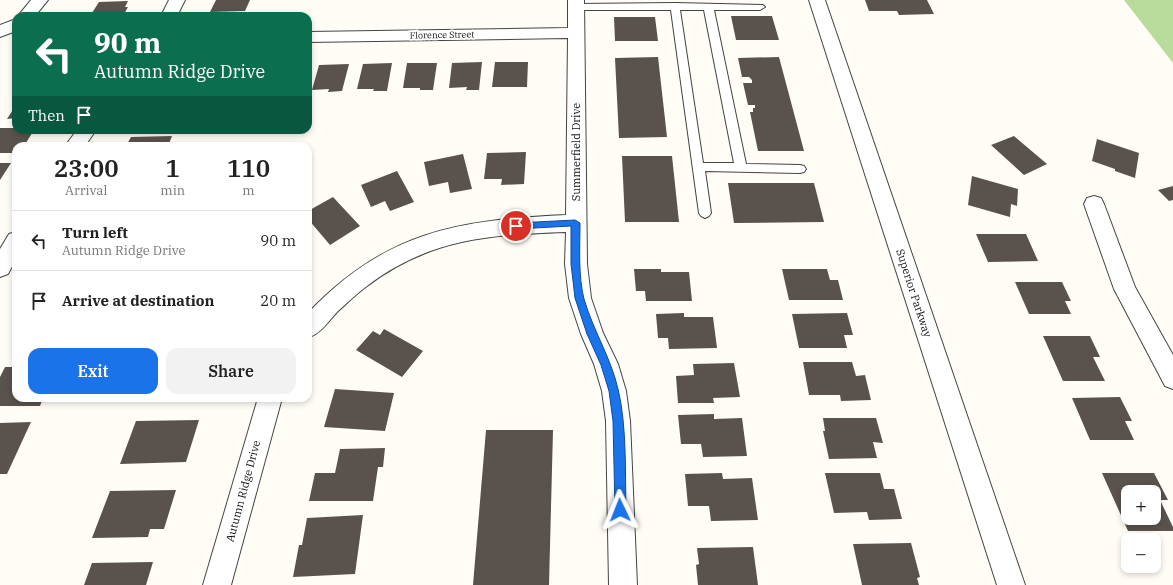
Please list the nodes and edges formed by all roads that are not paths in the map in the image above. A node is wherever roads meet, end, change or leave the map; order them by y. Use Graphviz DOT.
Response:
graph roads {
  1 [pos="40,0"];
  2 [pos="177,0"];
  3 [pos="817,0"];
  4 [pos="576,4"];
  5 [pos="675,6"];
  6 [pos="708,6"];
  7 [pos="760,7"];
  8 [pos="30,12"];
  9 [pos="171,12"];
  10 [pos="12,26"];
  11 [pos="0,32"];
  12 [pos="576,33"];
  13 [pos="312,37"];
  14 [pos="84,134"];
  15 [pos="77,142"];
  16 [pos="700,167"];
  17 [pos="741,168"];
  18 [pos="800,169"];
  19 [pos="1094,204"];
  20 [pos="705,213"];
  21 [pos="575,223"];
  22 [pos="12,247"];
  23 [pos="0,268"];
  24 [pos="312,324"];
  25 [pos="1173,378"];
  26 [pos="269,402"];
  27 [pos="217,585"];
  28 [pos="623,585"];
  29 [pos="1011,585"];
  1 -- 8 [label="street"];
  2 -- 9 [label="street"];
  3 -- 29 [label="street, Superior Parkway"];
  4 -- 5 [label="lane"];
  4 -- 12 [label="street, Summerfield Drive"];
  5 -- 6 [label="lane"];
  5 -- 16 [label="lane"];
  6 -- 7 [label="lane"];
  6 -- 17 [label="lane"];
  10 -- 11 [label="street"];
  12 -- 13 [label="street, Florence Street"];
  12 -- 21 [label="street, Summerfield Drive"];
  14 -- 15 [label="street"];
  16 -- 17 [label="lane"];
  16 -- 20 [label="lane"];
  17 -- 18 [label="lane"];
  19 -- 25 [label="street"];
  21 -- 24 [label="street"];
  21 -- 28 [label="street, Summerfield Drive"];
  22 -- 23 [label="street"];
  26 -- 27 [label="street, Autumn Ridge Drive"];
}
